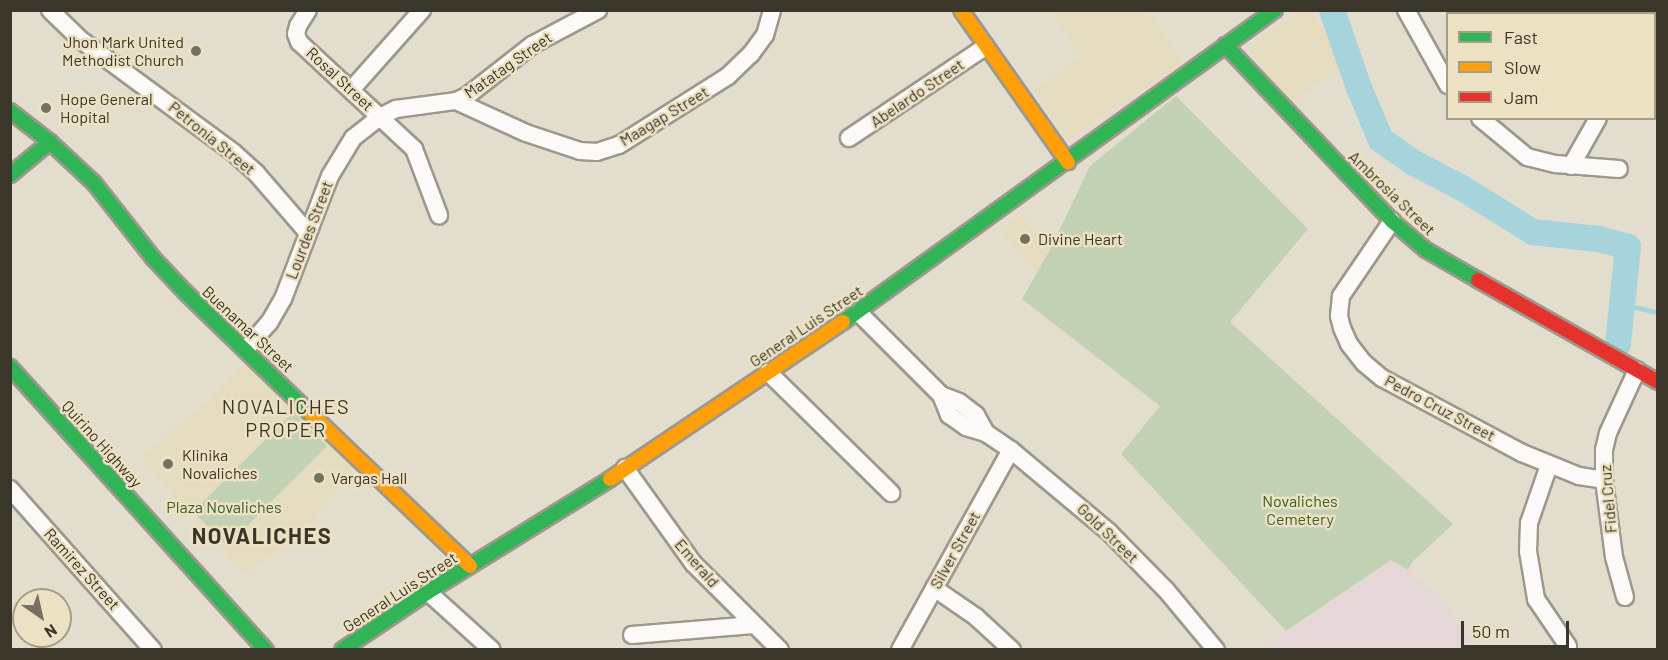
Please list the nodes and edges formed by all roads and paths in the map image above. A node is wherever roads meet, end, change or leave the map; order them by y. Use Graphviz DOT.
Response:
graph roads {
  1 [pos="50,10"];
  2 [pos="309,10"];
  3 [pos="422,10"];
  4 [pos="598,10"];
  5 [pos="772,10"];
  6 [pos="961,10"];
  7 [pos="1275,10"];
  8 [pos="1406,10"];
  9 [pos="1226,45"];
  10 [pos="985,47"];
  11 [pos="1446,81"];
  12 [pos="351,90"];
  13 [pos="456,101"];
  14 [pos="10,111"];
  15 [pos="380,117"];
  16 [pos="1482,120"];
  17 [pos="1597,120"];
  18 [pos="849,138"];
  19 [pos="50,142"];
  20 [pos="1068,162"];
  21 [pos="1572,166"];
  22 [pos="1619,169"];
  23 [pos="10,175"];
  24 [pos="438,215"];
  25 [pos="1392,221"];
  26 [pos="307,232"];
  27 [pos="858,312"];
  28 [pos="246,348"];
  29 [pos="10,367"];
  30 [pos="1637,370"];
  31 [pos="768,372"];
  32 [pos="1658,382"];
  33 [pos="1011,450"];
  34 [pos="1549,465"];
  35 [pos="625,468"];
  36 [pos="1604,480"];
  37 [pos="10,489"];
  38 [pos="891,493"];
  39 [pos="470,566"];
  40 [pos="934,588"];
  41 [pos="428,592"];
  42 [pos="1625,597"];
  43 [pos="754,625"];
  44 [pos="632,635"];
  45 [pos="1568,646"];
  46 [pos="153,650"];
  47 [pos="266,650"];
  48 [pos="342,650"];
  49 [pos="492,650"];
  50 [pos="780,650"];
  51 [pos="900,650"];
  52 [pos="1012,650"];
  53 [pos="1215,650"];
  1 -- 26 [label="street, Petronia Street"];
  2 -- 12 [label="street, Rosal Street"];
  3 -- 12 [label="street"];
  4 -- 13 [label="street, Matatag Street"];
  5 -- 13 [label="street, Maagap Street"];
  6 -- 10 [label="main road"];
  7 -- 9 [label="main road, General Luis Street"];
  8 -- 11 [label="street"];
  9 -- 20 [label="main road, General Luis Street"];
  9 -- 25 [label="main road, Ambrosia Street"];
  10 -- 18 [label="street, Abelardo Street"];
  10 -- 20 [label="main road"];
  12 -- 15 [label="street, Rosal Street"];
  13 -- 15 [label="street, Matatag Street"];
  14 -- 19 [label="main road, Buenamar Street"];
  15 -- 24 [label="street, Rosal Street"];
  15 -- 26 [label="street, Lourdes Street"];
  16 -- 21 [label="street"];
  17 -- 21 [label="street"];
  19 -- 23 [label="main road"];
  19 -- 28 [label="main road, Buenamar Street"];
  20 -- 27 [label="main road, General Luis Street"];
  21 -- 22 [label="street"];
  25 -- 30 [label="main road, Ambrosia Street"];
  25 -- 34 [label="street, Pedro Cruz Street"];
  26 -- 28 [label="street, Lourdes Street"];
  27 -- 31 [label="main road, General Luis Street"];
  27 -- 33 [label="street, Gold Street"];
  28 -- 39 [label="main road, Buenamar Street"];
  29 -- 47 [label="main road, Quirino Highway"];
  30 -- 32 [label="main road, Ambrosia Street"];
  30 -- 36 [label="street, Fidel Cruz"];
  31 -- 35 [label="main road, General Luis Street"];
  31 -- 38 [label="street"];
  33 -- 40 [label="street, Silver Street"];
  33 -- 53 [label="street, Gold Street"];
  34 -- 36 [label="street, Pedro Cruz Street"];
  34 -- 45 [label="street"];
  35 -- 39 [label="main road, General Luis Street"];
  35 -- 43 [label="street, Emerald"];
  36 -- 42 [label="street, Fidel Cruz"];
  37 -- 46 [label="street, Ramirez Street"];
  39 -- 41 [label="main road, General Luis Street"];
  40 -- 51 [label="street, Silver Street"];
  40 -- 52 [label="street"];
  41 -- 48 [label="main road, General Luis Street"];
  41 -- 49 [label="street"];
  43 -- 44 [label="street"];
  43 -- 50 [label="street, Emerald"];
}
